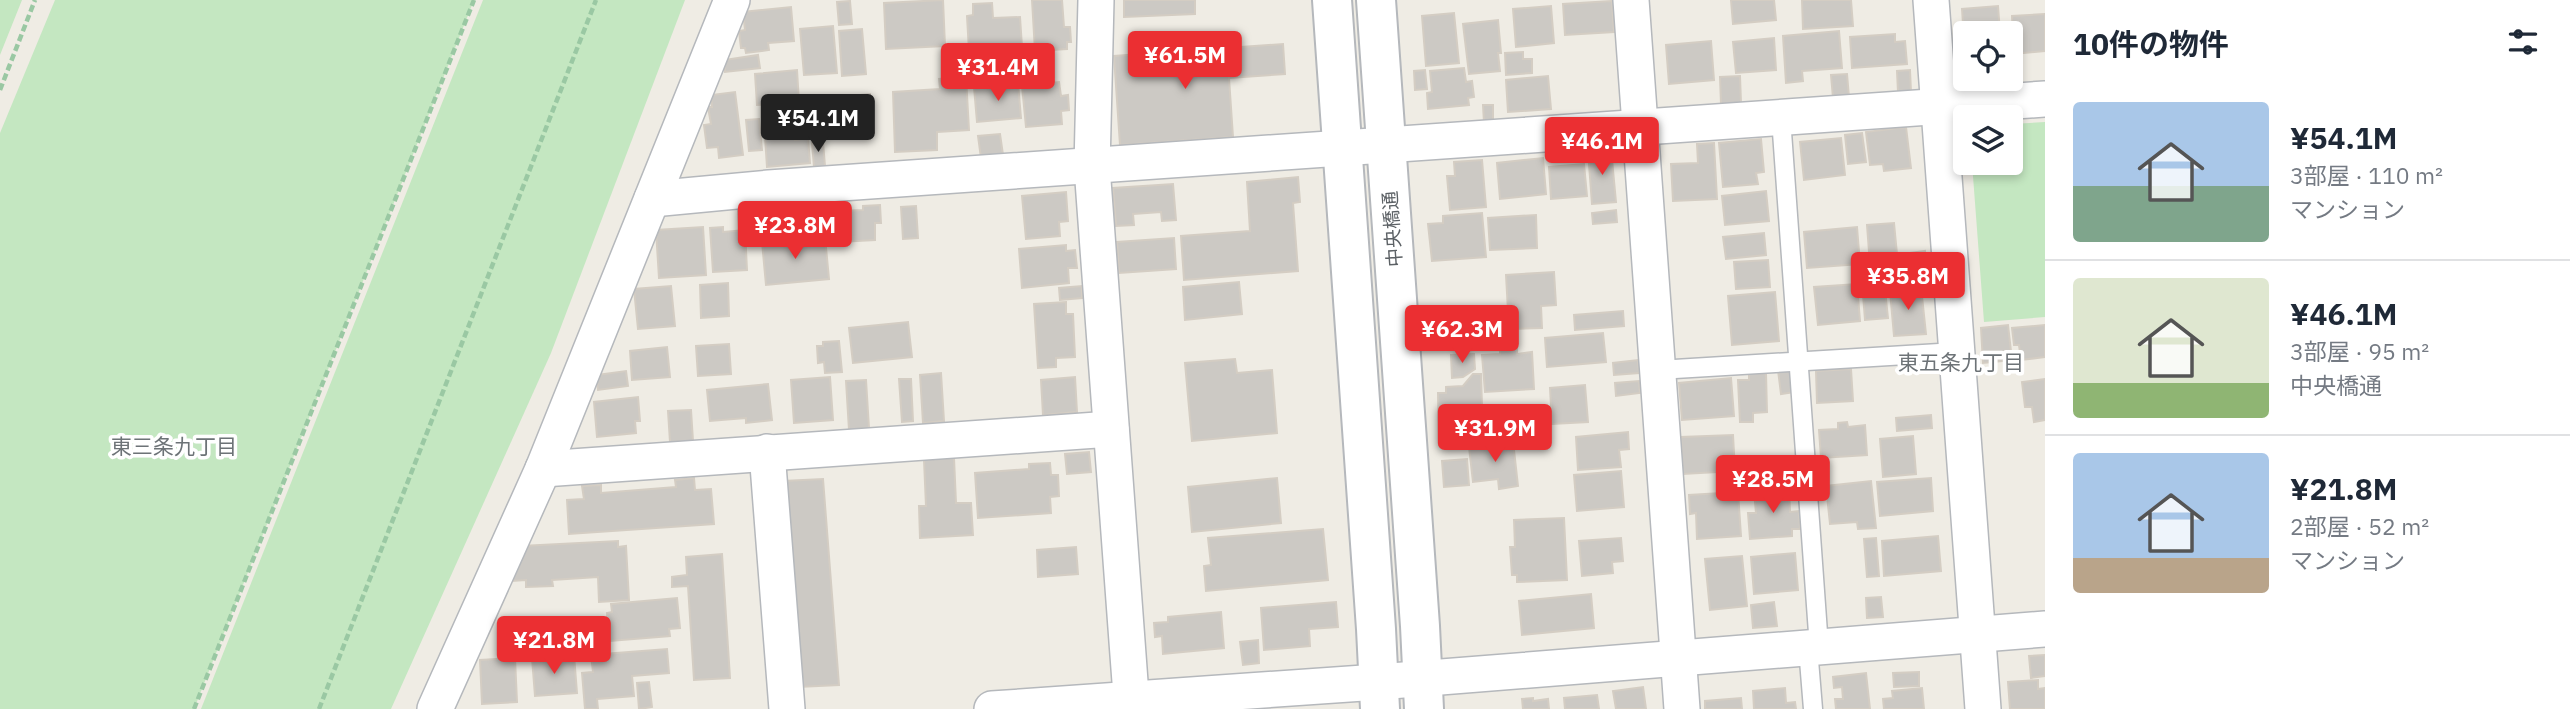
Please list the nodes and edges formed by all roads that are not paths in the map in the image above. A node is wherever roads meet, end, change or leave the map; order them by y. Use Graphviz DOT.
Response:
graph roads {
  1 [pos="732,0"];
  2 [pos="1096,0"];
  3 [pos="1332,0"];
  4 [pos="1376,0"];
  5 [pos="1631,0"];
  6 [pos="1931,0"];
  7 [pos="2045,99"];
  8 [pos="1939,108"];
  9 [pos="1781,118"];
  10 [pos="1640,128"];
  11 [pos="1386,144"];
  12 [pos="1342,147"];
  13 [pos="1092,167"];
  14 [pos="652,199"];
  15 [pos="1956,352"];
  16 [pos="1798,361"];
  17 [pos="1658,370"];
  18 [pos="1111,429"];
  19 [pos="767,452"];
  20 [pos="543,469"];
  21 [pos="2045,629"];
  22 [pos="1978,635"];
  23 [pos="1813,648"];
  24 [pos="1678,659"];
  25 [pos="1423,694"];
  26 [pos="1379,695"];
  27 [pos="1131,704"];
  28 [pos="435,709"];
  29 [pos="787,709"];
  30 [pos="992,709"];
  31 [pos="1682,709"];
  32 [pos="1813,709"];
  33 [pos="1983,709"];
  1 -- 14 [label="street"];
  2 -- 13 [label="street"];
  3 -- 12 [label="street"];
  4 -- 11 [label="street, 中央橋通"];
  5 -- 10 [label="street"];
  6 -- 8 [label="street"];
  7 -- 8 [label="street"];
  8 -- 9 [label="street"];
  8 -- 15 [label="street"];
  9 -- 10 [label="street"];
  9 -- 16 [label="lane"];
  10 -- 11 [label="street"];
  10 -- 17 [label="street"];
  11 -- 12 [label="street"];
  11 -- 25 [label="street, 中央橋通"];
  12 -- 13 [label="street"];
  12 -- 26 [label="street"];
  13 -- 14 [label="street"];
  13 -- 18 [label="street"];
  14 -- 20 [label="street"];
  15 -- 16 [label="lane"];
  15 -- 22 [label="street"];
  16 -- 17 [label="lane"];
  16 -- 23 [label="lane"];
  17 -- 24 [label="street"];
  18 -- 19 [label="street"];
  18 -- 27 [label="street"];
  19 -- 20 [label="street"];
  19 -- 29 [label="street"];
  20 -- 28 [label="street"];
  21 -- 22 [label="street"];
  22 -- 23 [label="street"];
  22 -- 33 [label="street"];
  23 -- 24 [label="street"];
  23 -- 32 [label="lane"];
  24 -- 25 [label="street"];
  24 -- 31 [label="street"];
  25 -- 26 [label="street"];
  26 -- 27 [label="street"];
  27 -- 30 [label="street"];
}
